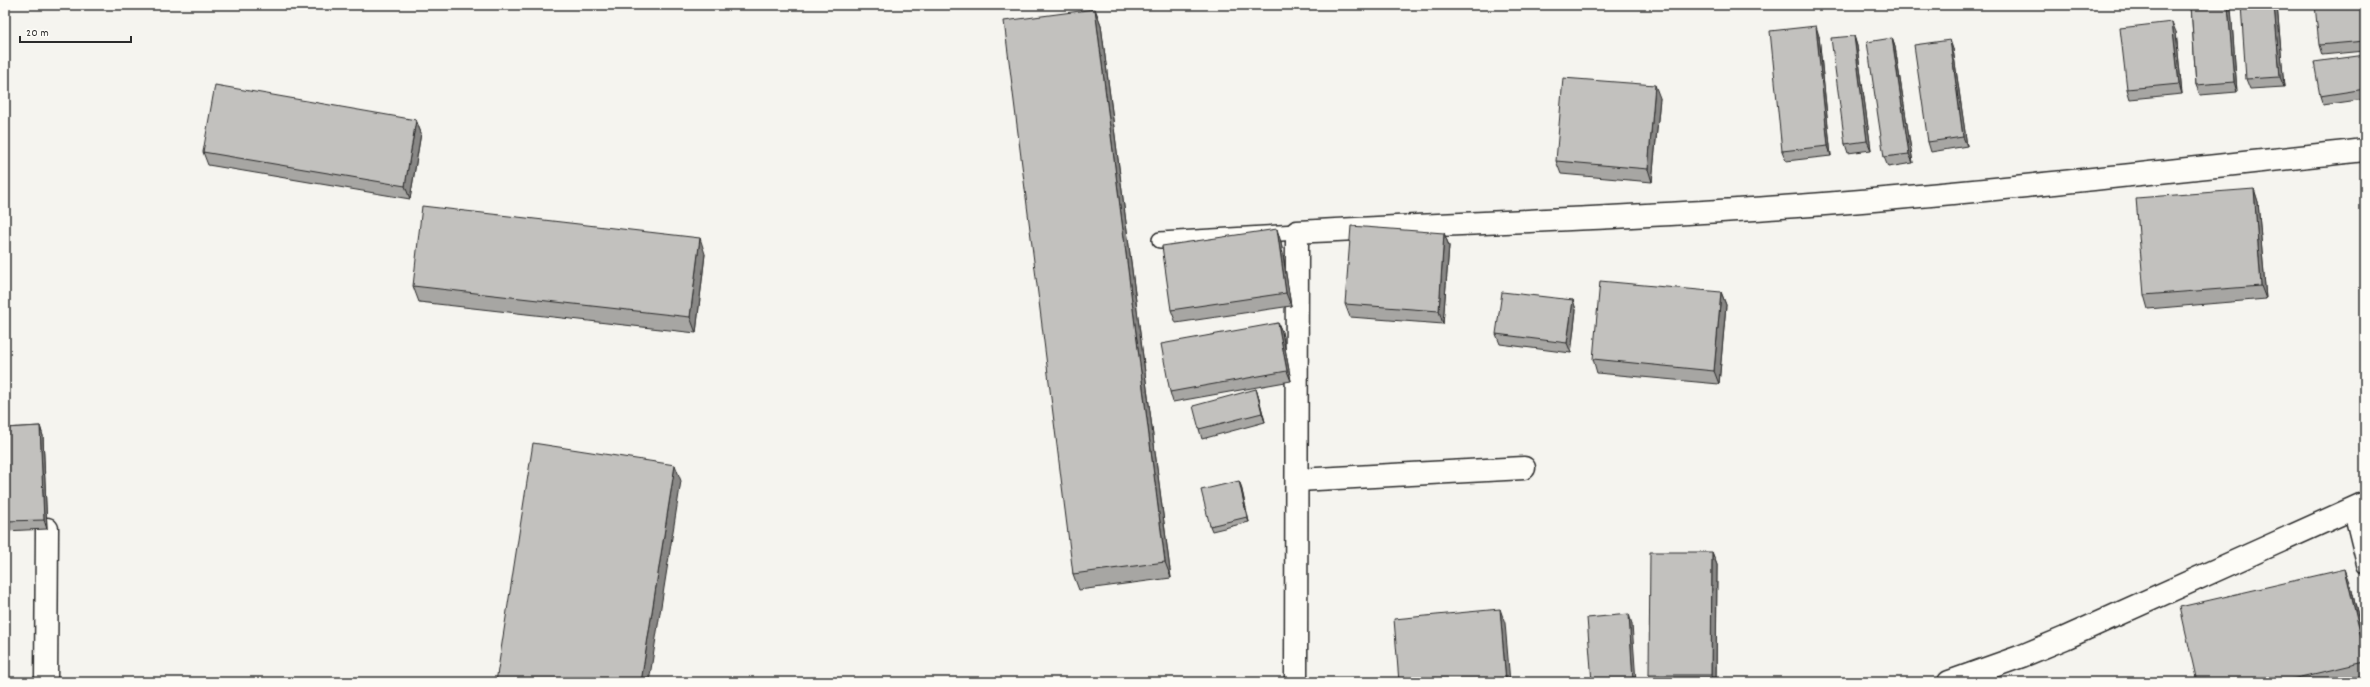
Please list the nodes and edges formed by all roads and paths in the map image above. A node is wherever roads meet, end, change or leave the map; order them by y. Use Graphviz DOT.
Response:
graph roads {
  1 [pos="2365,150"];
  2 [pos="1297,232"];
  3 [pos="1160,240"];
  4 [pos="1524,468"];
  5 [pos="1298,480"];
  6 [pos="2358,506"];
  7 [pos="47,529"];
  8 [pos="2365,566"];
  9 [pos="46,682"];
  10 [pos="1296,682"];
  11 [pos="1949,682"];
  1 -- 2 [label="street"];
  2 -- 3 [label="lane"];
  2 -- 5 [label="street"];
  4 -- 5 [label="street"];
  5 -- 10 [label="street"];
  6 -- 8 [label="lane"];
  6 -- 11 [label="street"];
  7 -- 9 [label="street"];
}
